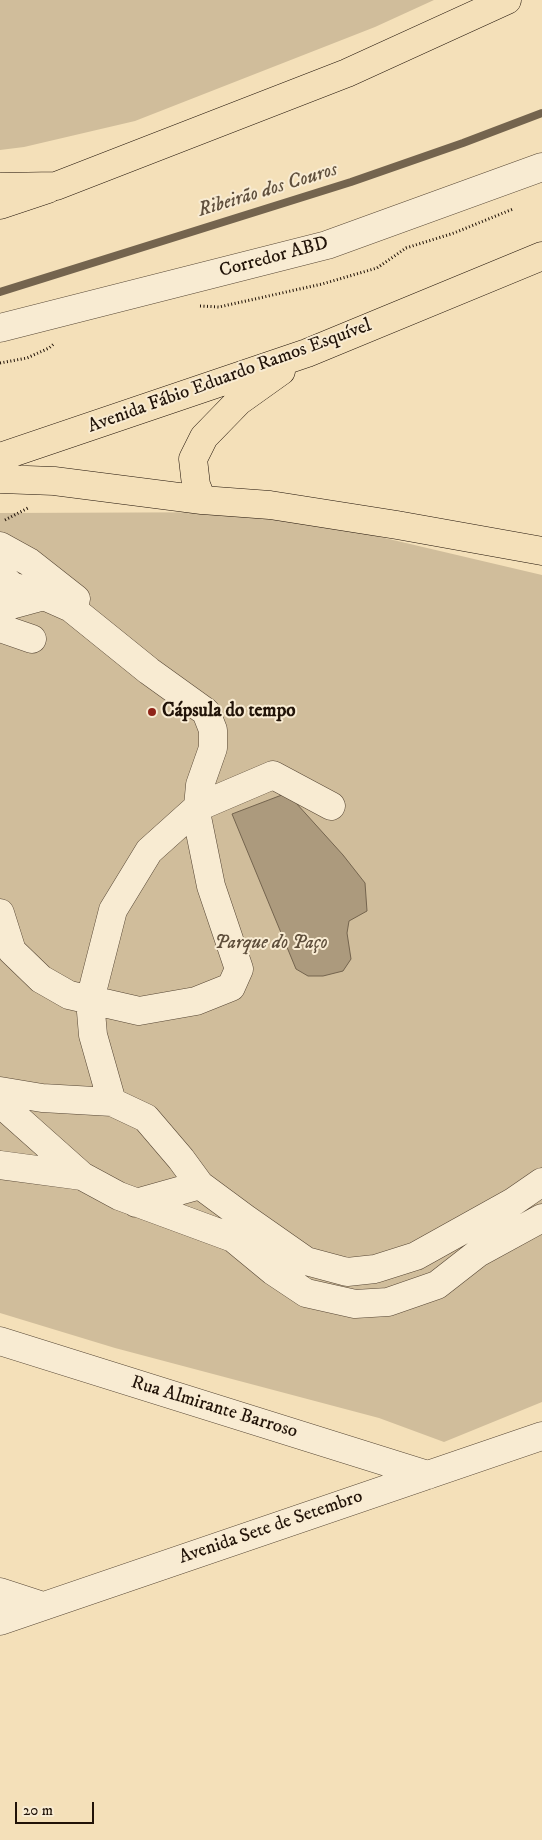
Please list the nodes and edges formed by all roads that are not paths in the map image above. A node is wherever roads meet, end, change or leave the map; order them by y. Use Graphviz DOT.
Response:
graph roads {
  1 [pos="507,0"];
  2 [pos="542,167"];
  3 [pos="56,186"];
  4 [pos="0,187"];
  5 [pos="0,205"];
  6 [pos="542,256"];
  7 [pos="0,328"];
  8 [pos="308,353"];
  9 [pos="0,457"];
  10 [pos="0,479"];
  11 [pos="202,500"];
  12 [pos="0,546"];
  13 [pos="542,551"];
  14 [pos="0,575"];
  15 [pos="44,596"];
  16 [pos="0,608"];
  17 [pos="0,628"];
  18 [pos="32,639"];
  19 [pos="229,719"];
  20 [pos="331,806"];
  21 [pos="198,807"];
  22 [pos="0,912"];
  23 [pos="90,1000"];
  24 [pos="0,1091"];
  25 [pos="112,1102"];
  26 [pos="0,1103"];
  27 [pos="0,1165"];
  28 [pos="82,1176"];
  29 [pos="542,1182"];
  30 [pos="200,1185"];
  31 [pos="136,1202"];
  32 [pos="542,1218"];
  33 [pos="0,1341"];
  34 [pos="542,1436"];
  35 [pos="428,1475"];
  36 [pos="0,1592"];
  37 [pos="43,1606"];
  38 [pos="0,1621"];
  1 -- 3 [label="main road"];
  2 -- 7 [label="street, Corredor ABD"];
  3 -- 4 [label="main road"];
  3 -- 5 [label="main road"];
  6 -- 8 [label="main road, Avenida Fábio Eduardo Ramos Esquível"];
  8 -- 9 [label="main road, Avenida Fábio Eduardo Ramos Esquível"];
  8 -- 11 [label="main road"];
  10 -- 11 [label="main road"];
  11 -- 13 [label="main road"];
  12 -- 19 [label="street"];
  14 -- 15 [label="street"];
  15 -- 16 [label="street"];
  15 -- 21 [label="street"];
  17 -- 18 [label="street"];
  20 -- 21 [label="street"];
  21 -- 23 [label="street"];
  21 -- 23 [label="street"];
  22 -- 23 [label="street"];
  23 -- 25 [label="street"];
  24 -- 25 [label="street"];
  25 -- 30 [label="street"];
  26 -- 28 [label="street"];
  27 -- 28 [label="street"];
  28 -- 31 [label="street"];
  29 -- 30 [label="street"];
  30 -- 31 [label="street"];
  31 -- 32 [label="street"];
  33 -- 35 [label="street, Rua Almirante Barroso"];
  34 -- 35 [label="street, Avenida Sete de Setembro"];
  35 -- 37 [label="street, Avenida Sete de Setembro"];
  36 -- 37 [label="street"];
  37 -- 38 [label="street, Avenida Sete de Setembro"];
}
